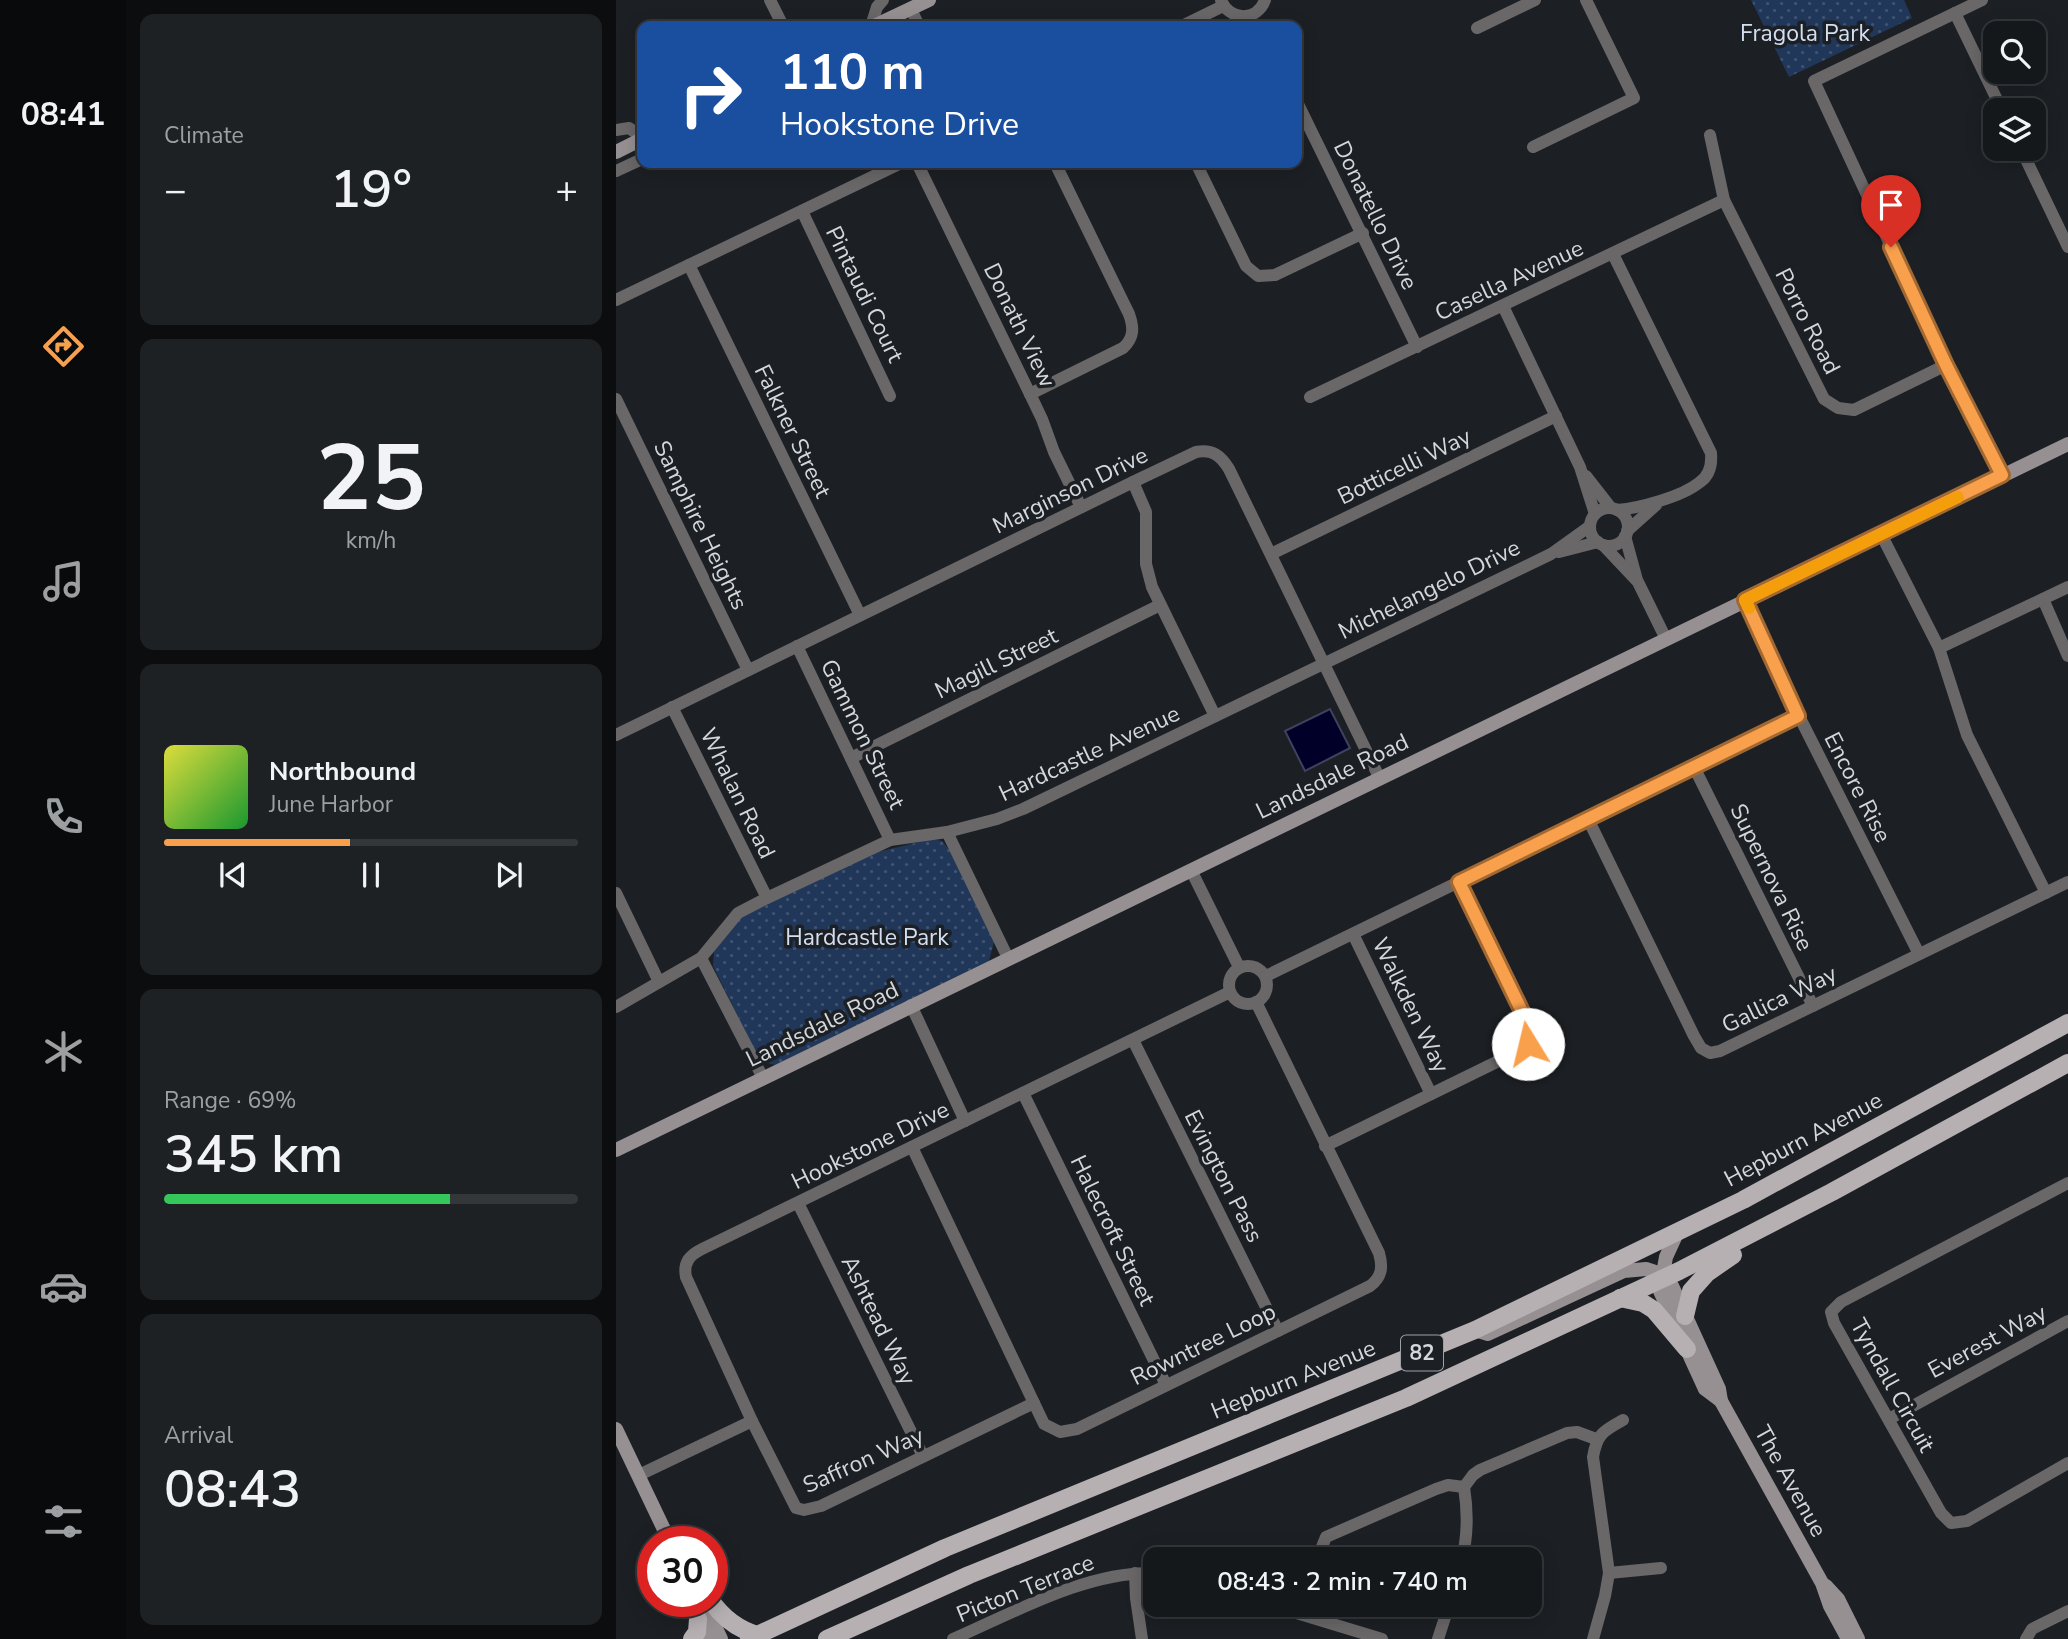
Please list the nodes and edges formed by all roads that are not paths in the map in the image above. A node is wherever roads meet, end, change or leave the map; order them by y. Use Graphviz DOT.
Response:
graph roads {
  1 [pos="770,0"];
  2 [pos="883,0"];
  3 [pos="929,0"];
  4 [pos="1265,0"];
  5 [pos="1535,0"];
  6 [pos="1586,0"];
  7 [pos="1982,0"];
  8 [pos="1222,3"];
  9 [pos="911,9"];
  10 [pos="1955,13"];
  11 [pos="1256,20"];
  12 [pos="780,21"];
  13 [pos="874,21"];
  14 [pos="884,21"];
  15 [pos="917,21"];
  16 [pos="1191,21"];
  17 [pos="1476,28"];
  18 [pos="1996,98"];
  19 [pos="1302,112"];
  20 [pos="616,130"];
  21 [pos="637,134"];
  22 [pos="1710,135"];
  23 [pos="637,141"];
  24 [pos="1533,147"];
  25 [pos="616,152"];
  26 [pos="637,161"];
  27 [pos="2027,161"];
  28 [pos="891,168"];
  29 [pos="919,168"];
  30 [pos="1057,168"];
  31 [pos="1197,168"];
  32 [pos="616,171"];
  33 [pos="1724,200"];
  34 [pos="802,211"];
  35 [pos="1363,233"];
  36 [pos="2068,247"];
  37 [pos="1613,254"];
  38 [pos="689,265"];
  39 [pos="616,300"];
  40 [pos="1503,306"];
  41 [pos="1417,347"];
  42 [pos="1946,365"];
  43 [pos="1030,394"];
  44 [pos="890,396"];
  45 [pos="1310,397"];
  46 [pos="616,399"];
  47 [pos="1556,416"];
  48 [pos="2068,444"];
  49 [pos="1580,467"];
  50 [pos="2002,475"];
  51 [pos="1133,482"];
  52 [pos="1665,499"];
  53 [pos="1081,507"];
  54 [pos="1614,509"];
  55 [pos="1592,520"];
  56 [pos="1626,533"];
  57 [pos="1881,534"];
  58 [pos="1601,544"];
  59 [pos="1271,554"];
  60 [pos="1552,554"];
  61 [pos="1637,580"];
  62 [pos="2068,587"];
  63 [pos="2043,599"];
  64 [pos="1745,600"];
  65 [pos="1160,605"];
  66 [pos="860,615"];
  67 [pos="1666,639"];
  68 [pos="797,646"];
  69 [pos="1939,648"];
  70 [pos="2068,656"];
  71 [pos="1325,663"];
  72 [pos="748,670"];
  73 [pos="672,707"];
  74 [pos="1215,716"];
  75 [pos="1798,716"];
  76 [pos="616,735"];
  77 [pos="851,758"];
  78 [pos="1694,767"];
  79 [pos="1380,779"];
  80 [pos="1588,819"];
  81 [pos="947,832"];
  82 [pos="891,840"];
  83 [pos="1191,870"];
  84 [pos="1459,882"];
  85 [pos="2068,882"];
  86 [pos="616,893"];
  87 [pos="2046,893"];
  88 [pos="767,898"];
  89 [pos="1353,934"];
  90 [pos="1919,954"];
  91 [pos="701,958"];
  92 [pos="1008,958"];
  93 [pos="1239,967"];
  94 [pos="1266,976"];
  95 [pos="659,982"];
  96 [pos="1230,992"];
  97 [pos="1256,1002"];
  98 [pos="911,1005"];
  99 [pos="1813,1006"];
  100 [pos="616,1007"];
  101 [pos="2068,1023"];
  102 [pos="1133,1040"];
  103 [pos="2068,1063"];
  104 [pos="763,1078"];
  105 [pos="1023,1094"];
  106 [pos="1431,1094"];
  107 [pos="965,1121"];
  108 [pos="1325,1146"];
  109 [pos="912,1147"];
  110 [pos="616,1150"];
  111 [pos="2068,1183"];
  112 [pos="1832,1192"];
  113 [pos="798,1203"];
  114 [pos="1677,1233"];
  115 [pos="1662,1279"];
  116 [pos="1620,1298"];
  117 [pos="1685,1316"];
  118 [pos="2068,1321"];
  119 [pos="1475,1330"];
  120 [pos="1278,1331"];
  121 [pos="1687,1349"];
  122 [pos="1166,1385"];
  123 [pos="1721,1401"];
  124 [pos="1034,1403"];
  125 [pos="1889,1419"];
  126 [pos="1623,1420"];
  127 [pos="752,1421"];
  128 [pos="616,1429"];
  129 [pos="1596,1439"];
  130 [pos="923,1457"];
  131 [pos="2068,1464"];
  132 [pos="639,1475"];
  133 [pos="1464,1488"];
  134 [pos="663,1526"];
  135 [pos="1322,1547"];
  136 [pos="1464,1547"];
  137 [pos="1661,1568"];
  138 [pos="1135,1573"];
  139 [pos="1143,1573"];
  140 [pos="1609,1573"];
  141 [pos="1822,1583"];
  142 [pos="2068,1611"];
  143 [pos="710,1617"];
  144 [pos="726,1617"];
  145 [pos="1323,1617"];
  146 [pos="1445,1617"];
  147 [pos="698,1619"];
  148 [pos="867,1620"];
  149 [pos="753,1637"];
  150 [pos="692,1639"];
  151 [pos="708,1639"];
  152 [pos="720,1639"];
  153 [pos="818,1639"];
  154 [pos="827,1639"];
  155 [pos="953,1639"];
  156 [pos="1142,1639"];
  157 [pos="1382,1639"];
  158 [pos="1438,1639"];
  159 [pos="1593,1639"];
  160 [pos="1847,1639"];
  161 [pos="1858,1639"];
  162 [pos="2026,1639"];
  1 -- 12 [label="street"];
  2 -- 13 [label="street"];
  3 -- 9 [label="street"];
  4 -- 11 [label="street"];
  5 -- 17 [label="street"];
  6 -- 24 [label="street"];
  7 -- 10 [label="street"];
  8 -- 11 [label="street"];
  8 -- 16 [label="street"];
  9 -- 14 [label="street"];
  9 -- 15 [label="street"];
  10 -- 18 [label="street"];
  10 -- 42 [label="street"];
  19 -- 35 [label="street, Donatello Drive"];
  20 -- 21 [label="street"];
  22 -- 33 [label="street, Porro Road"];
  23 -- 25 [label="street"];
  26 -- 32 [label="street"];
  27 -- 36 [label="street"];
  28 -- 34 [label="street"];
  29 -- 43 [label="street, Donath View"];
  30 -- 43 [label="street"];
  31 -- 35 [label="street"];
  33 -- 37 [label="street, Casella Avenue"];
  33 -- 42 [label="street, Porro Road"];
  34 -- 38 [label="street"];
  34 -- 44 [label="street, Pintaudi Court"];
  35 -- 41 [label="street, Donatello Drive"];
  37 -- 40 [label="street, Casella Avenue"];
  37 -- 52 [label="street"];
  38 -- 39 [label="street"];
  38 -- 66 [label="street, Falkner Street"];
  40 -- 41 [label="street, Casella Avenue"];
  40 -- 47 [label="street"];
  41 -- 45 [label="street, Casella Avenue"];
  42 -- 50 [label="street"];
  43 -- 53 [label="street, Donath View"];
  46 -- 72 [label="street, Samphire Heights"];
  47 -- 49 [label="street"];
  47 -- 59 [label="street, Botticelli Way"];
  48 -- 50 [label="street, Landsdale Road"];
  49 -- 54 [label="street"];
  49 -- 55 [label="street"];
  50 -- 57 [label="street, Landsdale Road"];
  51 -- 53 [label="street, Marginson Drive"];
  51 -- 59 [label="street, Marginson Drive"];
  51 -- 65 [label="street"];
  52 -- 54 [label="street"];
  52 -- 56 [label="street"];
  53 -- 66 [label="street, Marginson Drive"];
  54 -- 55 [label="street"];
  54 -- 56 [label="street"];
  55 -- 58 [label="street"];
  55 -- 60 [label="street, Michelangelo Drive"];
  56 -- 58 [label="street"];
  56 -- 61 [label="street"];
  57 -- 64 [label="street, Landsdale Road"];
  57 -- 69 [label="street"];
  58 -- 60 [label="street, Michelangelo Drive"];
  58 -- 61 [label="street"];
  59 -- 71 [label="street, Marginson Drive"];
  60 -- 71 [label="street, Michelangelo Drive"];
  61 -- 67 [label="street"];
  62 -- 63 [label="street"];
  63 -- 69 [label="street"];
  63 -- 70 [label="street"];
  64 -- 67 [label="street, Landsdale Road"];
  64 -- 75 [label="street, Encore Rise"];
  65 -- 74 [label="street"];
  65 -- 77 [label="street, Magill Street"];
  66 -- 68 [label="street, Marginson Drive"];
  67 -- 79 [label="street, Landsdale Road"];
  68 -- 72 [label="street, Marginson Drive"];
  68 -- 77 [label="street, Gammon Street"];
  69 -- 87 [label="street"];
  71 -- 74 [label="street, Hardcastle Avenue"];
  71 -- 79 [label="street, Marginson Drive"];
  72 -- 73 [label="street, Marginson Drive"];
  73 -- 76 [label="street, Marginson Drive"];
  73 -- 88 [label="street, Whalan Road"];
  74 -- 81 [label="street, Hardcastle Avenue"];
  75 -- 78 [label="street"];
  75 -- 90 [label="street, Encore Rise"];
  77 -- 82 [label="street, Gammon Street"];
  78 -- 80 [label="street"];
  78 -- 99 [label="street, Supernova Rise"];
  79 -- 83 [label="street, Landsdale Road"];
  80 -- 84 [label="street"];
  80 -- 99 [label="street, Gallica Way"];
  81 -- 82 [label="street, Hardcastle Avenue"];
  81 -- 92 [label="street"];
  82 -- 88 [label="street, Hardcastle Avenue"];
  83 -- 92 [label="street, Landsdale Road"];
  83 -- 93 [label="street"];
  84 -- 89 [label="street"];
  84 -- 106 [label="street"];
  85 -- 87 [label="street, Gallica Way"];
  86 -- 95 [label="street"];
  87 -- 90 [label="street, Gallica Way"];
  88 -- 91 [label="street, Hardcastle Avenue"];
  89 -- 94 [label="street"];
  89 -- 106 [label="street, Walkden Way"];
  90 -- 99 [label="street, Gallica Way"];
  91 -- 95 [label="street, Hardcastle Avenue"];
  91 -- 104 [label="street"];
  92 -- 98 [label="street, Landsdale Road"];
  93 -- 94 [label="street"];
  93 -- 96 [label="street"];
  94 -- 97 [label="street"];
  95 -- 100 [label="street, Hardcastle Avenue"];
  96 -- 97 [label="street"];
  96 -- 102 [label="street, Hookstone Drive"];
  97 -- 108 [label="street, Rowntree Loop"];
  98 -- 104 [label="street, Landsdale Road"];
  98 -- 107 [label="street"];
  101 -- 114 [label="main road, Hepburn Avenue / 82"];
  102 -- 105 [label="street, Hookstone Drive"];
  102 -- 120 [label="street, Evington Pass"];
  103 -- 112 [label="main road, 82"];
  104 -- 110 [label="street, Landsdale Road"];
  105 -- 107 [label="street, Hookstone Drive"];
  105 -- 122 [label="street, Halecroft Street"];
  106 -- 108 [label="street"];
  107 -- 109 [label="street, Hookstone Drive"];
  108 -- 120 [label="street, Rowntree Loop"];
  109 -- 113 [label="street, Hookstone Drive"];
  109 -- 124 [label="street, Rowntree Loop"];
  111 -- 125 [label="street, Tyndall Circuit"];
  112 -- 115 [label="main road, 82"];
  112 -- 117 [label="main road"];
  113 -- 127 [label="street, Hookstone Drive"];
  113 -- 130 [label="street, Ashtead Way"];
  114 -- 115 [label="street, The Avenue"];
  114 -- 119 [label="main road, Hepburn Avenue / 82"];
  115 -- 116 [label="main road, 82"];
  115 -- 117 [label="street, The Avenue"];
  115 -- 119 [label="street"];
  115 -- 121 [label="street, The Avenue"];
  116 -- 121 [label="main road"];
  116 -- 148 [label="main road, 82"];
  117 -- 123 [label="street, The Avenue"];
  118 -- 125 [label="street, Everest Way"];
  119 -- 149 [label="main road, Hepburn Avenue / 82"];
  120 -- 122 [label="street, Rowntree Loop"];
  121 -- 123 [label="street, The Avenue"];
  122 -- 124 [label="street, Rowntree Loop"];
  123 -- 141 [label="street, The Avenue"];
  124 -- 130 [label="street, Saffron Way"];
  125 -- 131 [label="street, Tyndall Circuit"];
  126 -- 129 [label="street"];
  127 -- 130 [label="street, Saffron Way"];
  127 -- 132 [label="street"];
  128 -- 132 [label="street"];
  129 -- 133 [label="street"];
  129 -- 140 [label="street"];
  132 -- 134 [label="street"];
  133 -- 135 [label="street"];
  133 -- 136 [label="street"];
  137 -- 140 [label="street"];
  138 -- 139 [label="street, Picton Terrace"];
  138 -- 155 [label="street, Picton Terrace"];
  138 -- 156 [label="street"];
  140 -- 159 [label="street"];
  141 -- 160 [label="street, The Avenue"];
  141 -- 161 [label="street, The Avenue"];
  142 -- 162 [label="street"];
  143 -- 152 [label="street"];
  144 -- 149 [label="main road"];
  145 -- 157 [label="street"];
  146 -- 158 [label="street"];
  147 -- 150 [label="main road"];
  147 -- 151 [label="street"];
  148 -- 153 [label="street"];
  148 -- 154 [label="main road, 82"];
}
